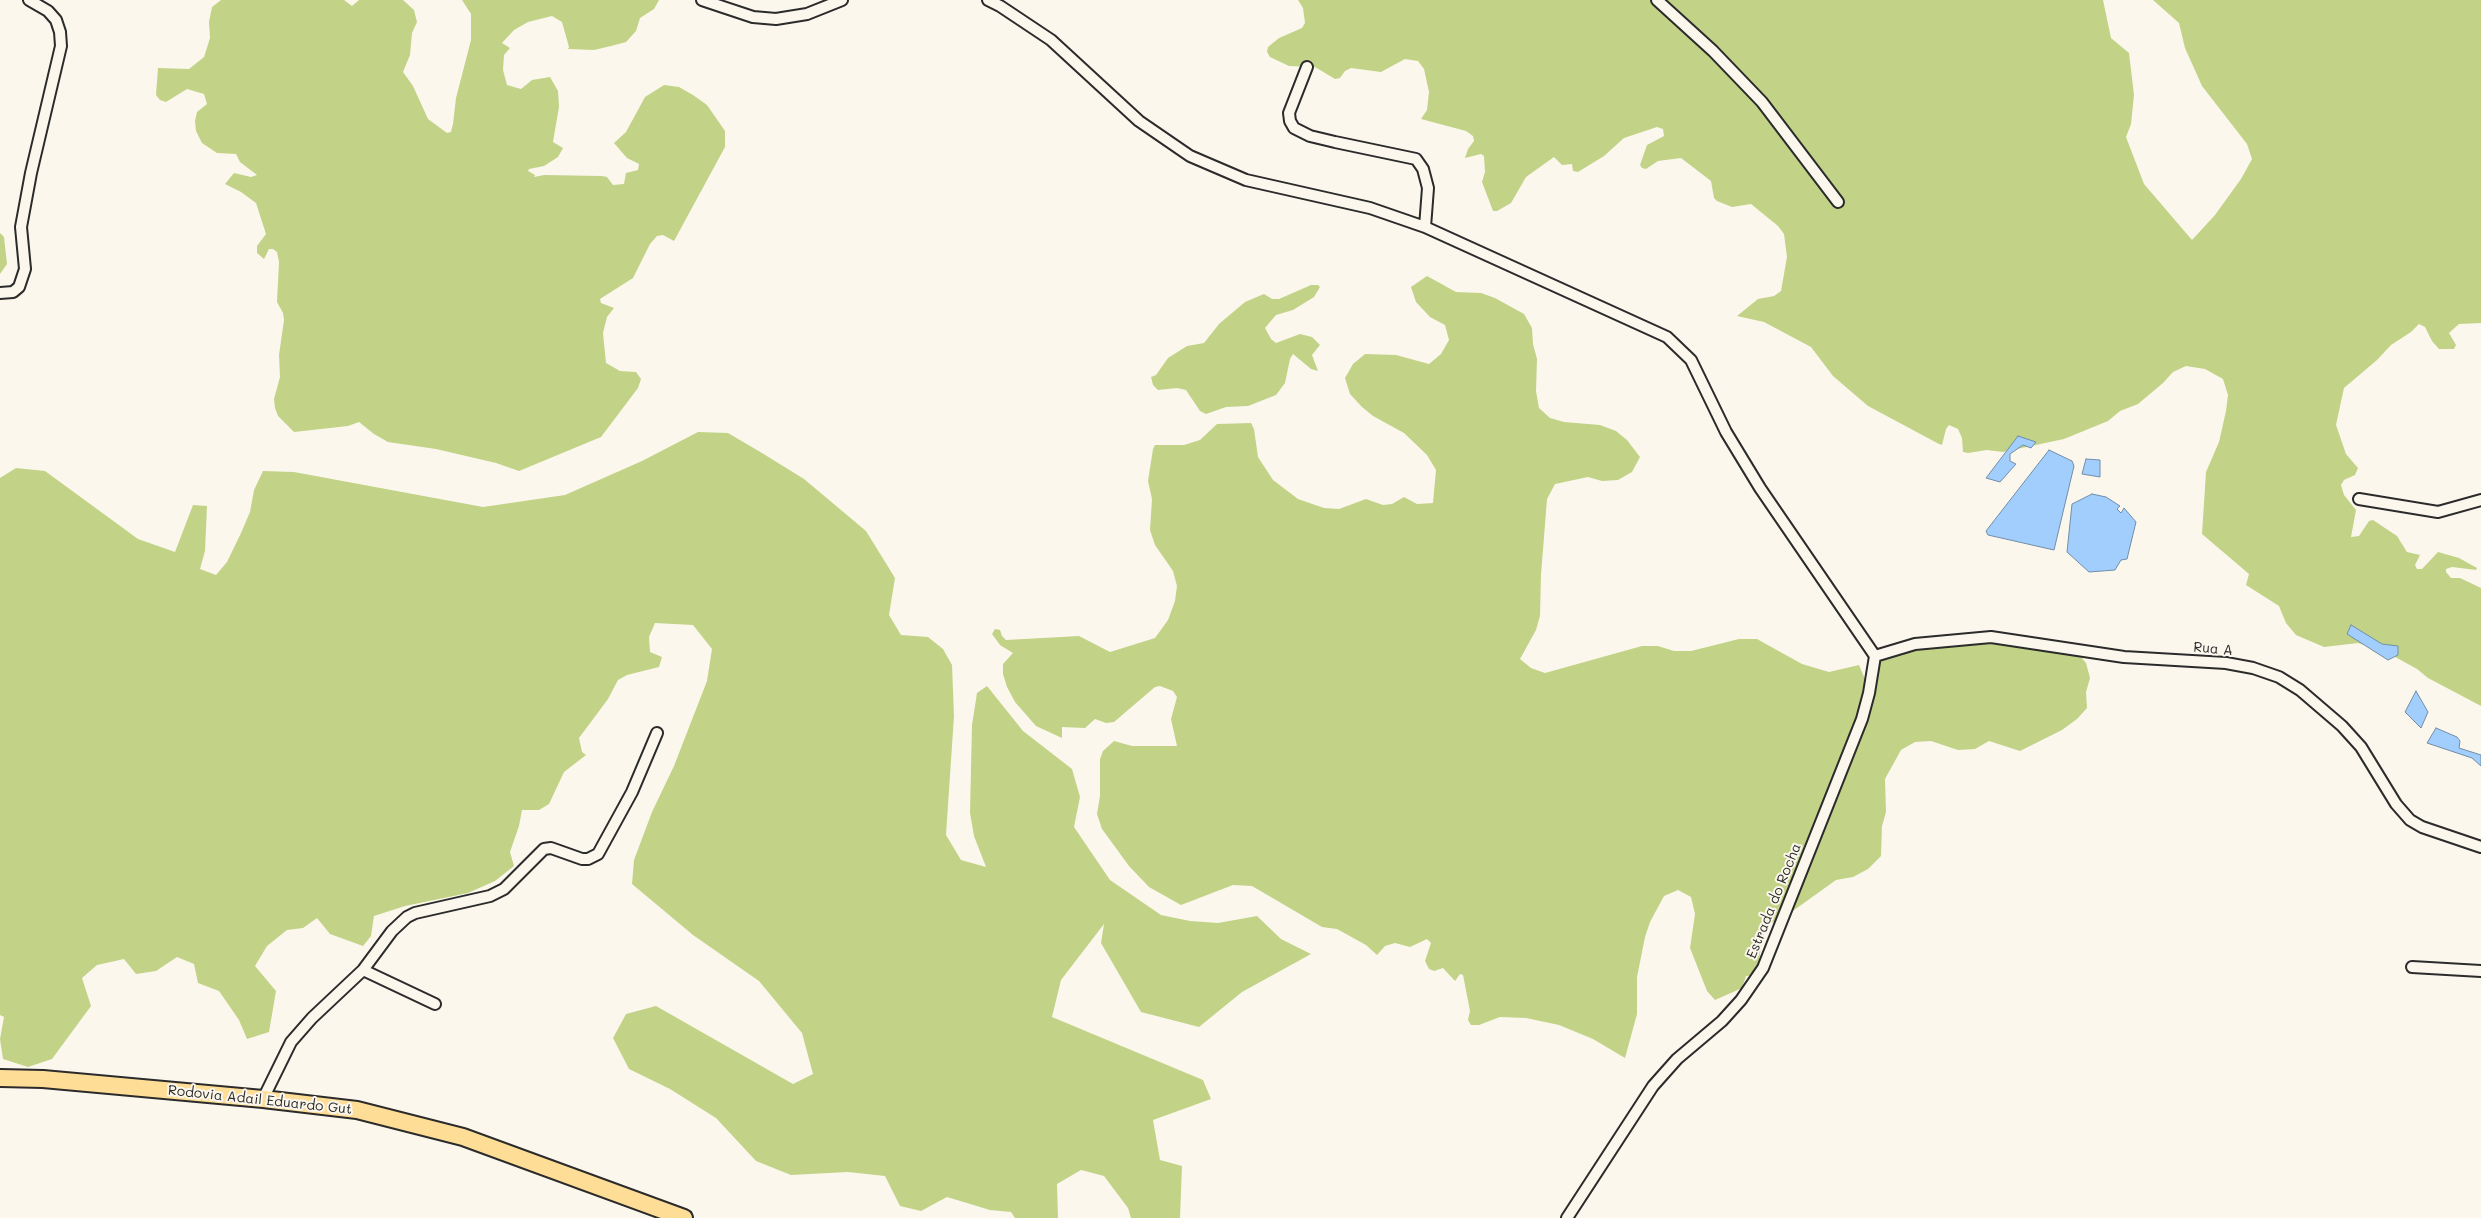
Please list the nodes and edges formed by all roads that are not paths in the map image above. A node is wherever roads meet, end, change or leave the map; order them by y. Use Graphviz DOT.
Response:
graph roads {
  1 [pos="29,0"];
  2 [pos="702,0"];
  3 [pos="842,0"];
  4 [pos="988,0"];
  5 [pos="1657,0"];
  6 [pos="1307,68"];
  7 [pos="1838,202"];
  8 [pos="1425,227"];
  9 [pos="0,293"];
  10 [pos="2359,499"];
  11 [pos="2481,500"];
  12 [pos="1874,656"];
  13 [pos="657,733"];
  14 [pos="2481,847"];
  15 [pos="2412,967"];
  16 [pos="363,970"];
  17 [pos="2481,971"];
  18 [pos="435,1004"];
  19 [pos="0,1078"];
  20 [pos="263,1099"];
  21 [pos="684,1218"];
  22 [pos="1567,1218"];
  1 -- 9 [label="street"];
  2 -- 3 [label="street"];
  4 -- 8 [label="street"];
  5 -- 7 [label="street"];
  6 -- 8 [label="street"];
  8 -- 12 [label="street"];
  10 -- 11 [label="street"];
  12 -- 14 [label="street, Rua A"];
  12 -- 22 [label="street, Estrada do Rocha"];
  13 -- 16 [label="street"];
  15 -- 17 [label="street"];
  16 -- 18 [label="street"];
  16 -- 20 [label="street"];
  19 -- 20 [label="main road, Rodovia Adail Eduardo Gut"];
  20 -- 21 [label="main road, Rodovia Adail Eduardo Gut"];
}
